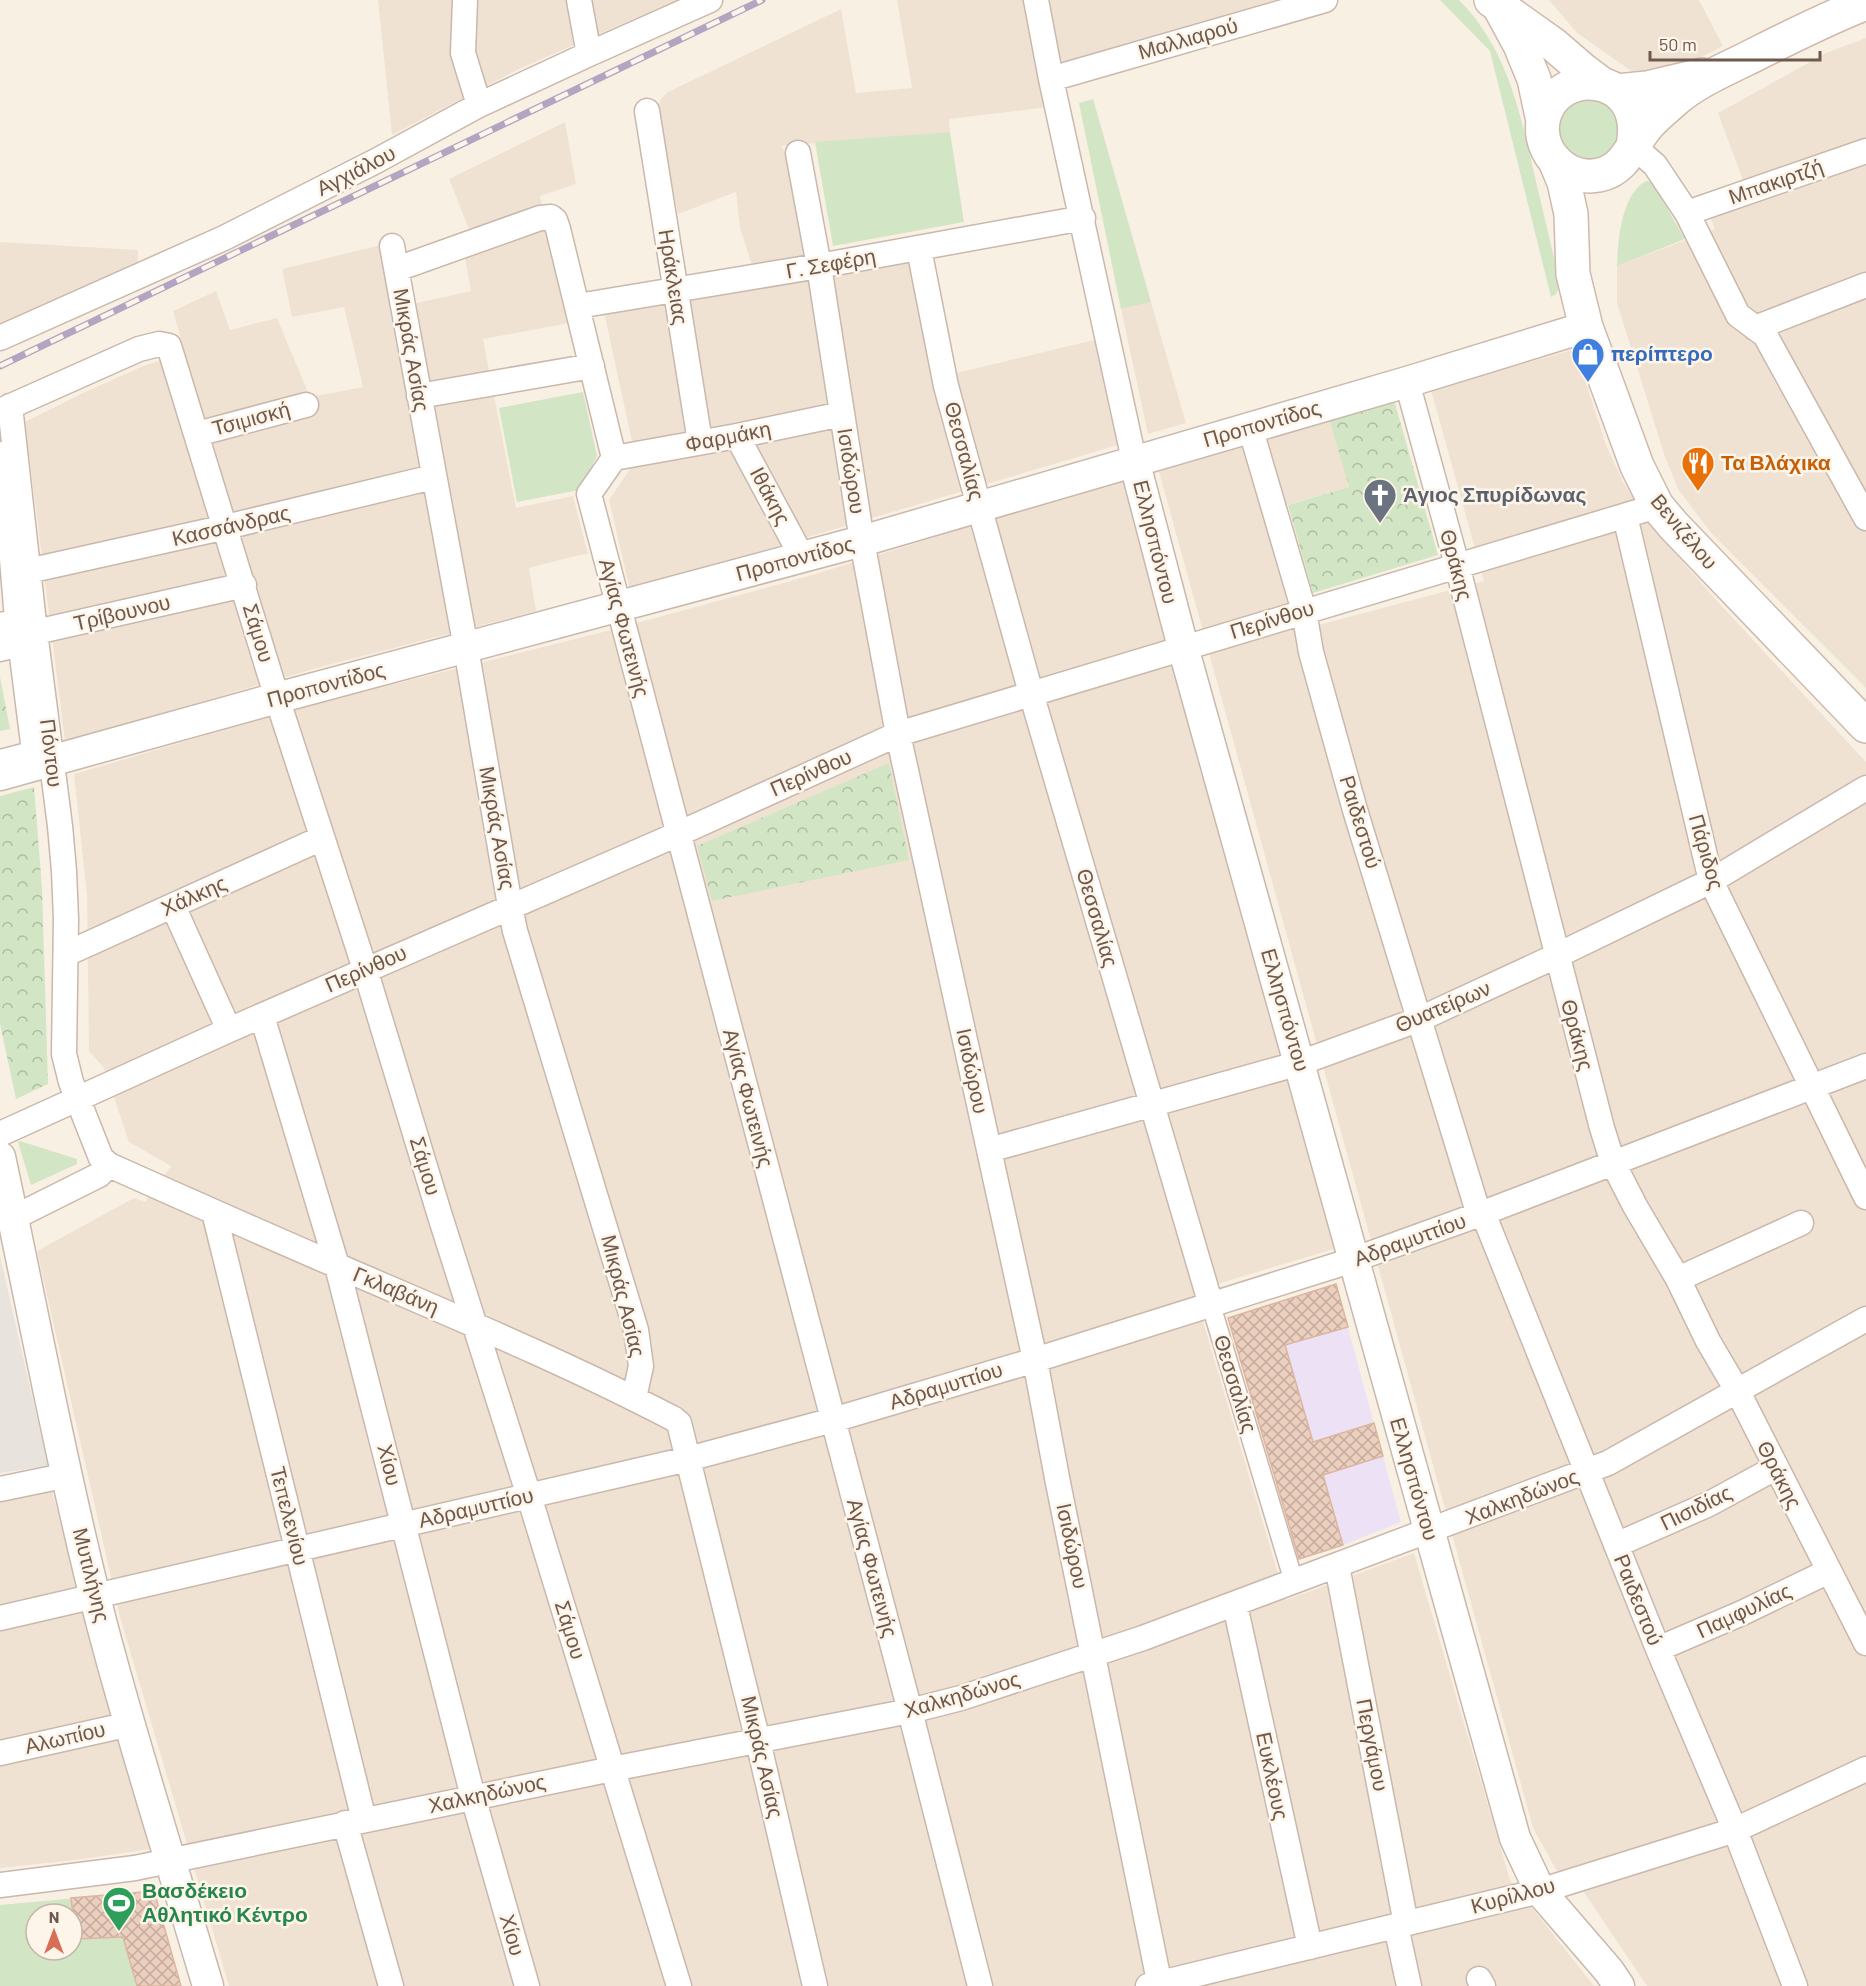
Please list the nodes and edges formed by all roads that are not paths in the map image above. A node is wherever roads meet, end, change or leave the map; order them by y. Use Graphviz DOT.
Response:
graph roads {
  1 [pos="465,0"];
  2 [pos="579,0"];
  3 [pos="710,0"];
  4 [pos="1036,0"];
  5 [pos="1325,0"];
  6 [pos="1495,3"];
  7 [pos="1866,3"];
  8 [pos="683,6"];
  9 [pos="589,54"];
  10 [pos="1716,73"];
  11 [pos="1051,79"];
  12 [pos="1610,88"];
  13 [pos="479,105"];
  14 [pos="647,111"];
  15 [pos="1543,121"];
  16 [pos="1866,151"];
  17 [pos="798,153"];
  18 [pos="1624,158"];
  19 [pos="1557,163"];
  20 [pos="1687,213"];
  21 [pos="1083,218"];
  22 [pos="919,249"];
  23 [pos="1573,256"];
  24 [pos="819,266"];
  25 [pos="1866,285"];
  26 [pos="674,290"];
  27 [pos="578,306"];
  28 [pos="1586,327"];
  29 [pos="1755,328"];
  30 [pos="0,338"];
  31 [pos="592,366"];
  32 [pos="1407,382"];
  33 [pos="419,396"];
  34 [pos="306,405"];
  35 [pos="5,408"];
  36 [pos="842,414"];
  37 [pos="1250,427"];
  38 [pos="197,434"];
  39 [pos="737,436"];
  40 [pos="700,442"];
  41 [pos="0,451"];
  42 [pos="614,458"];
  43 [pos="1134,460"];
  44 [pos="433,477"];
  45 [pos="979,506"];
  46 [pos="1657,506"];
  47 [pos="1625,516"];
  48 [pos="1866,518"];
  49 [pos="226,527"];
  50 [pos="862,541"];
  51 [pos="802,557"];
  52 [pos="1457,565"];
  53 [pos="28,571"];
  54 [pos="244,585"];
  55 [pos="618,608"];
  56 [pos="1304,611"];
  57 [pos="0,622"];
  58 [pos="35,632"];
  59 [pos="0,640"];
  60 [pos="1182,647"];
  61 [pos="466,648"];
  62 [pos="0,652"];
  63 [pos="1031,693"];
  64 [pos="278,698"];
  65 [pos="1866,726"];
  66 [pos="898,734"];
  67 [pos="0,759"];
  68 [pos="52,762"];
  69 [pos="0,775"];
  70 [pos="1866,788"];
  71 [pos="678,834"];
  72 [pos="322,838"];
  73 [pos="1711,881"];
  74 [pos="172,906"];
  75 [pos="510,906"];
  76 [pos="66,954"];
  77 [pos="1557,956"];
  78 [pos="364,969"];
  79 [pos="262,1016"];
  80 [pos="1420,1019"];
  81 [pos="229,1030"];
  82 [pos="1300,1063"];
  83 [pos="1866,1066"];
  84 [pos="1811,1087"];
  85 [pos="77,1099"];
  86 [pos="1152,1105"];
  87 [pos="0,1134"];
  88 [pos="989,1150"];
  89 [pos="0,1157"];
  90 [pos="1613,1163"];
  91 [pos="109,1165"];
  92 [pos="1866,1197"];
  93 [pos="214,1212"];
  94 [pos="1481,1214"];
  95 [pos="13,1218"];
  96 [pos="1801,1223"];
  97 [pos="1353,1260"];
  98 [pos="337,1266"];
  99 [pos="1678,1279"];
  100 [pos="1211,1305"];
  101 [pos="1866,1319"];
  102 [pos="474,1324"];
  103 [pos="1035,1360"];
  104 [pos="1738,1392"];
  105 [pos="634,1398"];
  106 [pos="833,1420"];
  107 [pos="679,1423"];
  108 [pos="688,1459"];
  109 [pos="1775,1468"];
  110 [pos="1586,1472"];
  111 [pos="68,1475"];
  112 [pos="0,1489"];
  113 [pos="529,1496"];
  114 [pos="404,1525"];
  115 [pos="1428,1532"];
  116 [pos="1616,1545"];
  117 [pos="297,1550"];
  118 [pos="1337,1566"];
  119 [pos="1829,1571"];
  120 [pos="1294,1582"];
  121 [pos="96,1597"];
  122 [pos="1235,1605"];
  123 [pos="0,1618"];
  124 [pos="1866,1643"];
  125 [pos="1658,1649"];
  126 [pos="1094,1655"];
  127 [pos="910,1711"];
  128 [pos="130,1724"];
  129 [pos="758,1741"];
  130 [pos="0,1753"];
  131 [pos="612,1769"];
  132 [pos="1866,1769"];
  133 [pos="473,1797"];
  134 [pos="355,1821"];
  135 [pos="1735,1830"];
  136 [pos="171,1861"];
  137 [pos="0,1885"];
  138 [pos="1540,1890"];
  139 [pos="1401,1925"];
  140 [pos="1310,1947"];
  141 [pos="1156,1985"];
  142 [pos="208,1986"];
  143 [pos="391,1986"];
  144 [pos="527,1986"];
  145 [pos="679,1986"];
  146 [pos="815,1986"];
  147 [pos="980,1986"];
  148 [pos="1409,1986"];
  149 [pos="1619,1986"];
  150 [pos="1795,1986"];
  1 -- 13 [label="street"];
  2 -- 9 [label="street"];
  3 -- 8 [label="street, Αγχιάλου"];
  4 -- 11 [label="street, Ελλησπόντου"];
  5 -- 11 [label="street, Μαλλιαρού"];
  6 -- 12 [label="main road"];
  6 -- 15 [label="main road"];
  7 -- 10 [label="main road"];
  8 -- 9 [label="street, Αγχιάλου"];
  9 -- 13 [label="street, Αγχιάλου"];
  10 -- 12 [label="main road"];
  10 -- 18 [label="main road, Βενιζέλου"];
  11 -- 21 [label="street, Ελλησπόντου"];
  12 -- 15 [label="main road"];
  12 -- 18 [label="main road"];
  13 -- 30 [label="street, Αγχιάλου"];
  14 -- 26 [label="street, Ηράκλειας"];
  15 -- 19 [label="main road"];
  16 -- 20 [label="street, Μπακιρτζή"];
  17 -- 24 [label="street, Ισιδώρου"];
  18 -- 19 [label="main road"];
  18 -- 20 [label="street"];
  18 -- 23 [label="main road, Βενιζέλου"];
  19 -- 23 [label="main road, Βενιζέλου"];
  20 -- 29 [label="street"];
  21 -- 22 [label="street, Γ. Σεφέρη"];
  21 -- 43 [label="street, Ελλησπόντου"];
  22 -- 24 [label="street, Γ. Σεφέρη"];
  22 -- 45 [label="street, Θεσσαλίας"];
  23 -- 28 [label="main road, Βενιζέλου"];
  24 -- 26 [label="street, Γ. Σεφέρη"];
  24 -- 36 [label="street, Ισιδώρου"];
  25 -- 29 [label="street"];
  26 -- 27 [label="street, Γ. Σεφέρη"];
  26 -- 40 [label="street, Ηράκλειας"];
  27 -- 31 [label="street"];
  27 -- 33 [label="street, Μικράς Ασίας"];
  28 -- 32 [label="street, Προποντίδος"];
  28 -- 46 [label="main road, Βενιζέλου"];
  29 -- 48 [label="street"];
  31 -- 33 [label="street"];
  31 -- 42 [label="street"];
  32 -- 37 [label="street, Προποντίδος"];
  32 -- 52 [label="street, Θράκης"];
  33 -- 44 [label="street, Μικράς Ασίας"];
  34 -- 38 [label="street, Τσιμισκή"];
  35 -- 38 [label="street, Σάμου"];
  35 -- 53 [label="street, Πόντου"];
  36 -- 39 [label="street, Φαρμάκη"];
  36 -- 50 [label="street, Ισιδώρου"];
  37 -- 43 [label="street, Προποντίδος"];
  37 -- 56 [label="street, Ραιδεστού"];
  38 -- 49 [label="street, Σάμου"];
  39 -- 40 [label="street, Φαρμάκη"];
  39 -- 51 [label="street, Ιθάκης"];
  40 -- 42 [label="street, Φαρμάκη"];
  41 -- 57 [label="street"];
  42 -- 55 [label="street, Αγίας Φωτεινής"];
  43 -- 45 [label="street, Προποντίδος"];
  43 -- 60 [label="street, Ελλησπόντου"];
  44 -- 49 [label="street, Κασσάνδρας"];
  44 -- 61 [label="street, Μικράς Ασίας"];
  45 -- 50 [label="street, Προποντίδος"];
  45 -- 63 [label="street, Θεσσαλίας"];
  46 -- 47 [label="street, Περίνθου"];
  46 -- 65 [label="main road, Βενιζέλου"];
  47 -- 52 [label="street, Περίνθου"];
  47 -- 73 [label="street, Πάριδος"];
  49 -- 53 [label="street, Κασσάνδρας"];
  49 -- 54 [label="street, Σάμου"];
  50 -- 51 [label="street, Προποντίδος"];
  50 -- 66 [label="street, Ισιδώρου"];
  51 -- 55 [label="street, Προποντίδος"];
  52 -- 56 [label="street, Περίνθου"];
  52 -- 77 [label="street, Θράκης"];
  53 -- 58 [label="street, Πόντου"];
  54 -- 58 [label="street, Τρίβουνου"];
  54 -- 64 [label="street, Σάμου"];
  55 -- 61 [label="street, Προποντίδος"];
  55 -- 71 [label="street, Αγίας Φωτεινής"];
  56 -- 60 [label="street, Περίνθου"];
  56 -- 80 [label="street, Ραιδεστού"];
  58 -- 59 [label="street, Τρίβουνου"];
  58 -- 68 [label="street, Πόντου"];
  60 -- 63 [label="street, Περίνθου"];
  60 -- 82 [label="street, Ελλησπόντου"];
  61 -- 64 [label="street, Προποντίδος"];
  61 -- 75 [label="street, Μικράς Ασίας"];
  62 -- 67 [label="street"];
  63 -- 66 [label="street, Περίνθου"];
  63 -- 86 [label="street, Θεσσαλίας"];
  64 -- 68 [label="street, Προποντίδος"];
  64 -- 72 [label="street, Σάμου"];
  66 -- 71 [label="street, Περίνθου"];
  66 -- 88 [label="street, Ισιδώρου"];
  68 -- 69 [label="street, Προποντίδος"];
  68 -- 76 [label="street, Πόντου"];
  70 -- 73 [label="street, Θυατείρων"];
  71 -- 75 [label="street, Περίνθου"];
  71 -- 106 [label="street, Αγίας Φωτεινής"];
  72 -- 74 [label="street, Χάλκης"];
  72 -- 78 [label="street, Σάμου"];
  73 -- 77 [label="street, Θυατείρων"];
  73 -- 84 [label="street, Πάριδος"];
  74 -- 76 [label="street, Χάλκης"];
  74 -- 81 [label="street"];
  75 -- 78 [label="street, Περίνθου"];
  75 -- 105 [label="street, Μικράς Ασίας"];
  76 -- 85 [label="street, Πόντου"];
  77 -- 80 [label="street, Θυατείρων"];
  77 -- 90 [label="street, Θράκης"];
  78 -- 79 [label="street, Περίνθου"];
  78 -- 102 [label="street, Σάμου"];
  79 -- 81 [label="street, Περίνθου"];
  79 -- 98 [label="street, Χίου"];
  80 -- 82 [label="street, Θυατείρων"];
  80 -- 94 [label="street, Ραιδεστού"];
  81 -- 85 [label="street, Περίνθου"];
  82 -- 86 [label="street, Θυατείρων"];
  82 -- 97 [label="street, Ελλησπόντου"];
  83 -- 84 [label="street, Αδραμυττίου"];
  84 -- 90 [label="street, Αδραμυττίου"];
  84 -- 92 [label="street, Πάριδος"];
  85 -- 87 [label="street, Περίνθου"];
  85 -- 91 [label="street"];
  86 -- 88 [label="street, Θυατείρων"];
  86 -- 100 [label="street, Θεσσαλίας"];
  88 -- 103 [label="street, Ισιδώρου"];
  89 -- 95 [label="street, Μυτιλήνης"];
  90 -- 94 [label="street, Αδραμυττίου"];
  90 -- 99 [label="street, Θράκης"];
  91 -- 93 [label="street, Γκλαβάνη"];
  91 -- 95 [label="street"];
  93 -- 98 [label="street, Γκλαβάνη"];
  93 -- 117 [label="street, Τεπελενίου"];
  94 -- 97 [label="street, Αδραμυττίου"];
  94 -- 110 [label="street, Ραιδεστού"];
  95 -- 111 [label="street, Μυτιλήνης"];
  96 -- 99 [label="street"];
  97 -- 100 [label="street, Αδραμυττίου"];
  97 -- 115 [label="street, Ελλησπόντου"];
  98 -- 102 [label="street, Γκλαβάνη"];
  98 -- 114 [label="street, Χίου"];
  99 -- 104 [label="street, Θράκης"];
  100 -- 103 [label="street, Αδραμυττίου"];
  100 -- 120 [label="street, Θεσσαλίας"];
  101 -- 104 [label="street, Χαλκηδώνος"];
  102 -- 105 [label="street, Γκλαβάνη"];
  102 -- 113 [label="street, Σάμου"];
  103 -- 106 [label="street, Αδραμυττίου"];
  103 -- 126 [label="street, Ισιδώρου"];
  104 -- 109 [label="street, Θράκης"];
  104 -- 110 [label="street, Χαλκηδώνος"];
  105 -- 107 [label="street, Γκλαβάνη"];
  106 -- 108 [label="street, Αδραμυττίου"];
  106 -- 127 [label="street, Αγίας Φωτεινής"];
  107 -- 108 [label="street, Μικράς Ασίας"];
  108 -- 113 [label="street, Αδραμυττίου"];
  108 -- 129 [label="street, Μικράς Ασίας"];
  109 -- 116 [label="street, Πισιδίας"];
  109 -- 119 [label="street, Θράκης"];
  110 -- 115 [label="street, Χαλκηδώνος"];
  110 -- 116 [label="street, Ραιδεστού"];
  111 -- 112 [label="street"];
  111 -- 121 [label="street, Μυτιλήνης"];
  113 -- 114 [label="street, Αδραμυττίου"];
  113 -- 131 [label="street, Σάμου"];
  114 -- 117 [label="street, Αδραμυττίου"];
  114 -- 133 [label="street, Χίου"];
  115 -- 118 [label="street, Χαλκηδώνος"];
  115 -- 138 [label="street, Ελλησπόντου"];
  116 -- 125 [label="street, Ραιδεστού"];
  117 -- 121 [label="street, Αδραμυττίου"];
  117 -- 134 [label="street, Τεπελενίου"];
  118 -- 120 [label="street, Χαλκηδώνος"];
  118 -- 139 [label="street, Περγάμου"];
  119 -- 124 [label="street, Θράκης"];
  119 -- 125 [label="street, Παμφυλίας"];
  120 -- 122 [label="street, Χαλκηδώνος"];
  121 -- 123 [label="street, Αδραμυττίου"];
  121 -- 128 [label="street, Μυτιλήνης"];
  122 -- 126 [label="street, Χαλκηδώνος"];
  122 -- 140 [label="street, Ευκλέους"];
  125 -- 135 [label="street, Ραιδεστού"];
  126 -- 127 [label="street, Χαλκηδώνος"];
  126 -- 141 [label="street, Ισιδώρου"];
  127 -- 129 [label="street, Χαλκηδώνος"];
  127 -- 147 [label="street, Αγίας Φωτεινής"];
  128 -- 130 [label="street, Αλωπίου"];
  128 -- 136 [label="street, Μυτιλήνης"];
  129 -- 131 [label="street, Χαλκηδώνος"];
  129 -- 146 [label="street, Μικράς Ασίας"];
  131 -- 133 [label="street, Χαλκηδώνος"];
  131 -- 145 [label="street, Σάμου"];
  132 -- 135 [label="street, Κυρίλλου"];
  133 -- 134 [label="street, Χαλκηδώνος"];
  133 -- 144 [label="street, Χίου"];
  134 -- 136 [label="street, Χαλκηδώνος"];
  134 -- 143 [label="street, Τεπελενίου"];
  135 -- 138 [label="street, Κυρίλλου"];
  135 -- 150 [label="street, Ραιδεστού"];
  136 -- 137 [label="street, Χαλκηδώνος"];
  136 -- 142 [label="street, Μυτιλήνης"];
  138 -- 139 [label="street, Κυρίλλου"];
  138 -- 149 [label="street, Ελλησπόντου"];
  139 -- 140 [label="street, Κυρίλλου"];
  139 -- 148 [label="street, Περγάμου"];
  140 -- 141 [label="street, Κυρίλλου"];
}
